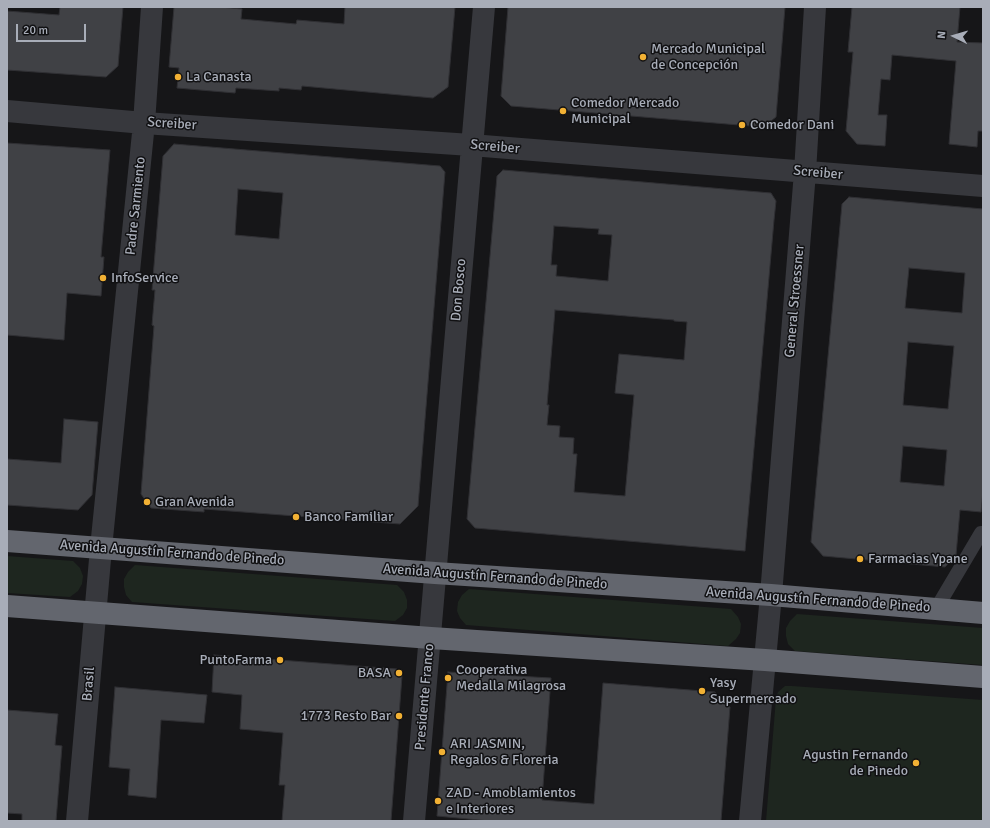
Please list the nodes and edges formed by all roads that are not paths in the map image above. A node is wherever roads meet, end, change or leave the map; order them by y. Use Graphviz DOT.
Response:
graph roads {
  1 [pos="152,7"];
  2 [pos="484,7"];
  3 [pos="816,7"];
  4 [pos="7,111"];
  5 [pos="144,123"];
  6 [pos="471,145"];
  7 [pos="805,172"];
  8 [pos="983,186"];
  9 [pos="983,533"];
  10 [pos="7,541"];
  11 [pos="101,548"];
  12 [pos="978,548"];
  13 [pos="435,573"];
  14 [pos="771,595"];
  15 [pos="7,606"];
  16 [pos="936,609"];
  17 [pos="95,612"];
  18 [pos="983,613"];
  19 [pos="431,638"];
  20 [pos="765,660"];
  21 [pos="983,677"];
  22 [pos="77,821"];
  23 [pos="414,821"];
  24 [pos="750,821"];
  1 -- 5 [label="street, Padre Sarmiento"];
  2 -- 6 [label="street, Don Bosco"];
  3 -- 7 [label="street, General Stroessner"];
  4 -- 5 [label="street, Screiber"];
  5 -- 6 [label="street, Screiber"];
  5 -- 11 [label="street, Padre Sarmiento"];
  6 -- 7 [label="street, Screiber"];
  6 -- 13 [label="street, Don Bosco"];
  7 -- 8 [label="street, Screiber"];
  7 -- 14 [label="street, General Stroessner"];
  9 -- 12 [label="lane"];
  10 -- 11 [label="highway, Avenida Augustín Fernando de Pinedo"];
  11 -- 13 [label="highway, Avenida Augustín Fernando de Pinedo"];
  11 -- 17 [label="street, Brasil"];
  12 -- 16 [label="lane"];
  13 -- 14 [label="highway, Avenida Augustín Fernando de Pinedo"];
  13 -- 19 [label="street, Presidente Franco"];
  14 -- 16 [label="highway, Avenida Augustín Fernando de Pinedo"];
  14 -- 20 [label="street, General Stroessner"];
  15 -- 17 [label="highway"];
  16 -- 18 [label="highway, Avenida Augustín Fernando de Pinedo"];
  17 -- 19 [label="highway"];
  17 -- 22 [label="street, Brasil"];
  19 -- 20 [label="highway"];
  19 -- 23 [label="street, Presidente Franco"];
  20 -- 21 [label="highway"];
  20 -- 24 [label="street, General Stroessner"];
}
